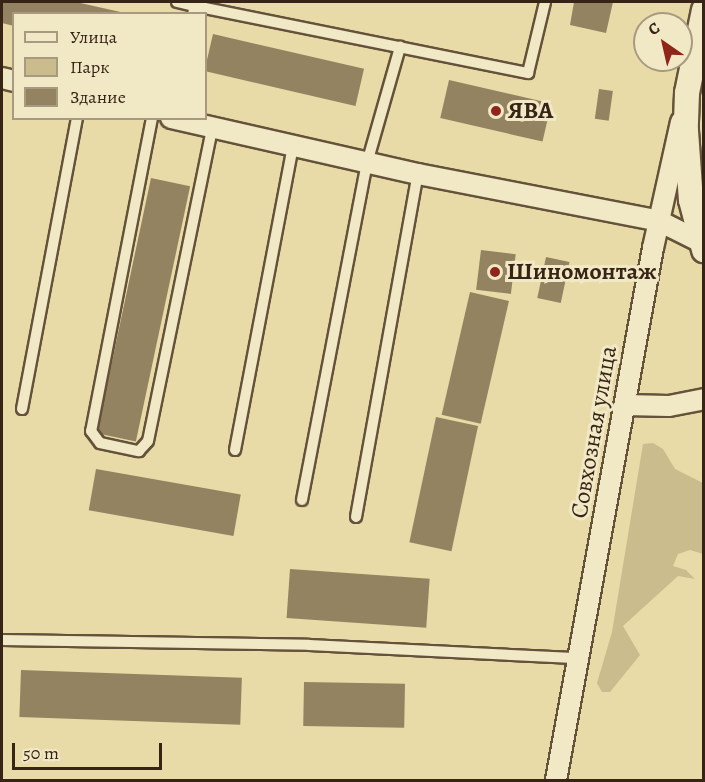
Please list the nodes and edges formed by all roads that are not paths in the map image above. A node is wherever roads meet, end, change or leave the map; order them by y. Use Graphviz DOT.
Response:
graph roads {
  1 [pos="177,2"];
  2 [pos="545,2"];
  3 [pos="195,7"];
  4 [pos="704,10"];
  5 [pos="400,47"];
  6 [pos="687,93"];
  7 [pos="77,120"];
  8 [pos="152,120"];
  9 [pos="179,120"];
  10 [pos="212,128"];
  11 [pos="293,146"];
  12 [pos="367,163"];
  13 [pos="418,174"];
  14 [pos="659,221"];
  15 [pos="702,246"];
  16 [pos="704,399"];
  17 [pos="625,405"];
  18 [pos="22,409"];
  19 [pos="236,450"];
  20 [pos="302,500"];
  21 [pos="356,517"];
  22 [pos="2,640"];
  23 [pos="579,658"];
  24 [pos="556,780"];
  1 -- 3 [label="lane"];
  2 -- 5 [label="lane"];
  3 -- 5 [label="lane"];
  4 -- 6 [label="street"];
  5 -- 12 [label="lane"];
  6 -- 14 [label="street, Совхозная улица"];
  6 -- 15 [label="street"];
  7 -- 18 [label="lane"];
  8 -- 10 [label="lane"];
  9 -- 10 [label="street"];
  10 -- 11 [label="street"];
  11 -- 12 [label="street"];
  11 -- 19 [label="lane"];
  12 -- 13 [label="street"];
  12 -- 20 [label="lane"];
  13 -- 14 [label="street"];
  13 -- 21 [label="lane"];
  14 -- 15 [label="street"];
  14 -- 17 [label="street, Совхозная улица"];
  16 -- 17 [label="street"];
  17 -- 23 [label="street, Совхозная улица"];
  22 -- 23 [label="lane"];
  23 -- 24 [label="street, Совхозная улица"];
}
